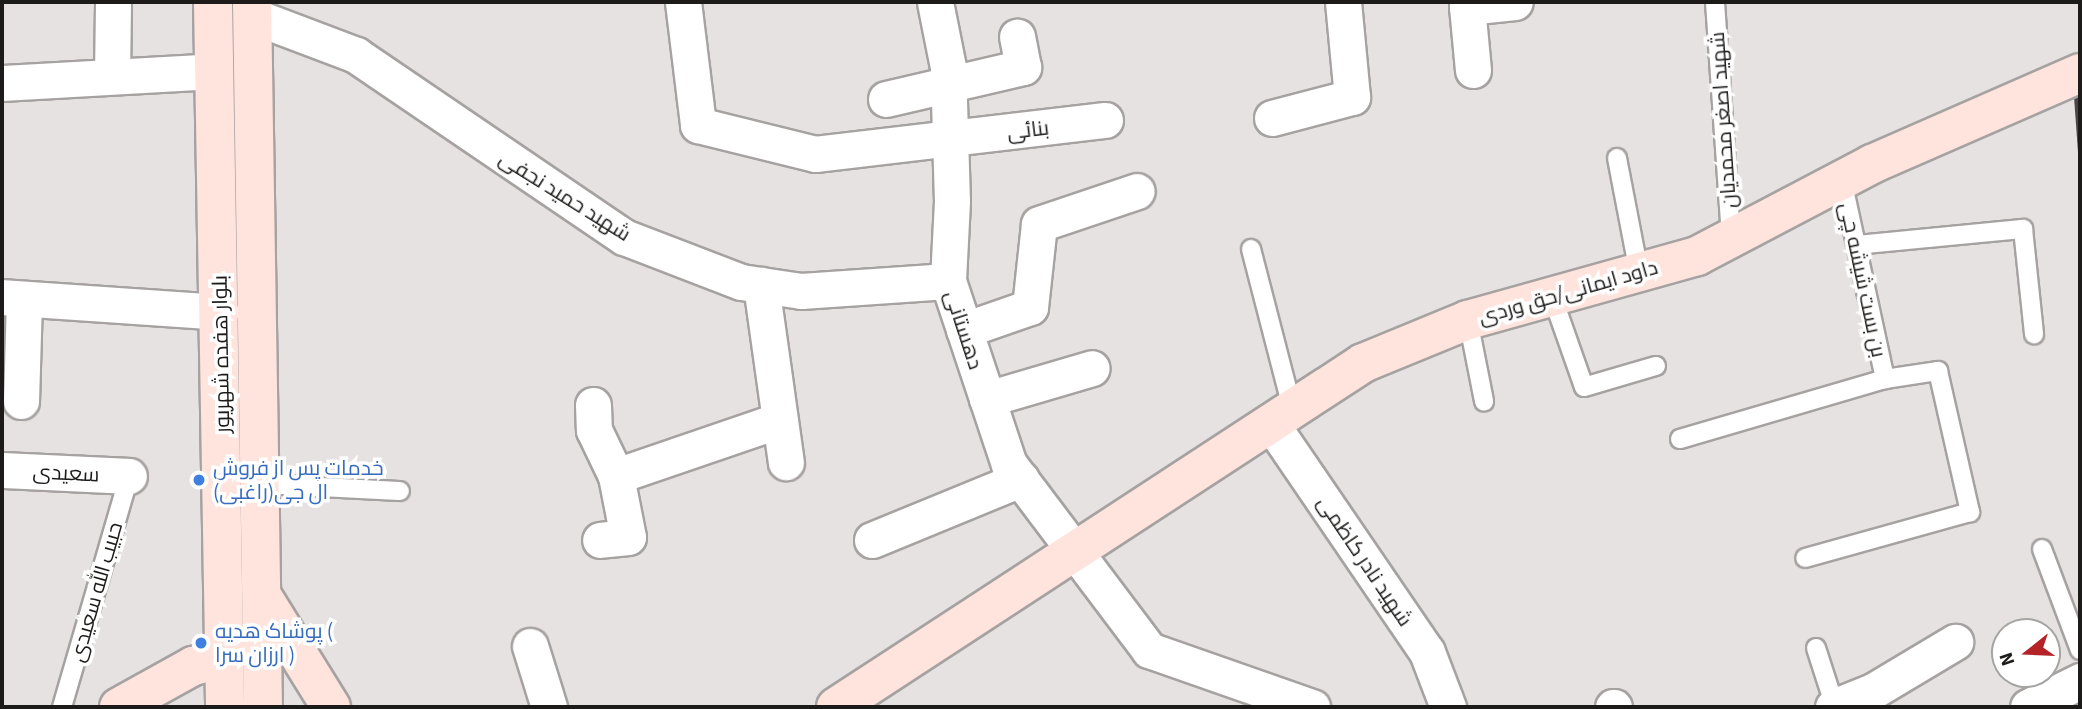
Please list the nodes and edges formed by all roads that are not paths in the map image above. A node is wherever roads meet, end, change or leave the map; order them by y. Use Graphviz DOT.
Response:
graph roads {
  1 [pos="113,2"];
  2 [pos="213,2"];
  3 [pos="683,2"];
  4 [pos="935,2"];
  5 [pos="1343,2"];
  6 [pos="1515,2"];
  7 [pos="1715,2"];
  8 [pos="253,9"];
  9 [pos="1017,37"];
  10 [pos="1474,70"];
  11 [pos="215,71"];
  12 [pos="2080,73"];
  13 [pos="112,76"];
  14 [pos="2,83"];
  15 [pos="949,85"];
  16 [pos="886,99"];
  17 [pos="1272,118"];
  18 [pos="1105,120"];
  19 [pos="951,140"];
  20 [pos="1617,158"];
  21 [pos="1842,180"];
  22 [pos="1137,191"];
  23 [pos="1731,239"];
  24 [pos="1856,246"];
  25 [pos="1251,249"];
  26 [pos="1639,272"];
  27 [pos="948,281"];
  28 [pos="761,285"];
  29 [pos="1552,296"];
  30 [pos="13,298"];
  31 [pos="220,312"];
  32 [pos="1468,320"];
  33 [pos="964,330"];
  34 [pos="2034,334"];
  35 [pos="1656,366"];
  36 [pos="1092,368"];
  37 [pos="1885,379"];
  38 [pos="987,399"];
  39 [pos="21,401"];
  40 [pos="1484,401"];
  41 [pos="593,405"];
  42 [pos="1281,415"];
  43 [pos="780,421"];
  44 [pos="1680,439"];
  45 [pos="786,462"];
  46 [pos="2,470"];
  47 [pos="129,476"];
  48 [pos="616,476"];
  49 [pos="1021,479"];
  50 [pos="261,484"];
  51 [pos="400,491"];
  52 [pos="600,540"];
  53 [pos="872,540"];
  54 [pos="1075,548"];
  55 [pos="2042,549"];
  56 [pos="1805,558"];
  57 [pos="263,598"];
  58 [pos="1955,642"];
  59 [pos="530,646"];
  60 [pos="1816,648"];
  61 [pos="2080,650"];
  62 [pos="225,658"];
  63 [pos="2080,681"];
  64 [pos="62,707"];
  65 [pos="119,707"];
  66 [pos="225,707"];
  67 [pos="263,707"];
  68 [pos="331,707"];
  69 [pos="549,707"];
  70 [pos="835,707"];
  71 [pos="1312,707"];
  72 [pos="1448,707"];
  73 [pos="1834,707"];
  74 [pos="2028,707"];
  1 -- 13 [label="street"];
  2 -- 11 [label="main road, بلوار هفده شهریور"];
  3 -- 19 [label="street, بنائی"];
  4 -- 15 [label="street, دهستانی"];
  5 -- 17 [label="street"];
  6 -- 10 [label="street"];
  7 -- 23 [label="lane, شهید اصغر محمدیان"];
  8 -- 28 [label="street, شهید حمید نجفی"];
  8 -- 50 [label="main road, بلوار هفده شهریور"];
  9 -- 15 [label="street"];
  11 -- 13 [label="street"];
  11 -- 31 [label="main road, بلوار هفده شهریور"];
  12 -- 21 [label="main road, داود ایمانی/حق وردی"];
  13 -- 14 [label="street"];
  15 -- 16 [label="street"];
  15 -- 19 [label="street, دهستانی"];
  18 -- 19 [label="street, بنائی"];
  19 -- 27 [label="street, دهستانی"];
  20 -- 26 [label="lane"];
  21 -- 23 [label="main road, داود ایمانی/حق وردی"];
  21 -- 24 [label="lane, بن بست شیشه چی"];
  22 -- 33 [label="street"];
  23 -- 26 [label="main road, داود ایمانی/حق وردی"];
  24 -- 34 [label="lane"];
  24 -- 37 [label="lane, بن بست شیشه چی"];
  25 -- 42 [label="lane"];
  26 -- 29 [label="main road, داود ایمانی/حق وردی"];
  27 -- 28 [label="street, شهید حمید نجفی"];
  27 -- 33 [label="street, دهستانی"];
  28 -- 43 [label="street"];
  29 -- 32 [label="main road, داود ایمانی/حق وردی"];
  29 -- 35 [label="lane"];
  30 -- 31 [label="street"];
  30 -- 39 [label="street"];
  31 -- 62 [label="main road, بلوار هفده شهریور"];
  32 -- 40 [label="lane"];
  32 -- 42 [label="main road, داود ایمانی/حق وردی"];
  33 -- 38 [label="street, دهستانی"];
  36 -- 38 [label="street"];
  37 -- 44 [label="lane"];
  37 -- 56 [label="lane"];
  38 -- 49 [label="street, دهستانی"];
  41 -- 48 [label="street"];
  42 -- 54 [label="main road, داود ایمانی/حق وردی"];
  42 -- 72 [label="street, شهید نادر کاظمی"];
  43 -- 45 [label="street"];
  43 -- 48 [label="street"];
  46 -- 47 [label="street, سعیدی"];
  47 -- 64 [label="lane, حبیب الله سعیدی"];
  48 -- 52 [label="street"];
  49 -- 53 [label="street"];
  49 -- 54 [label="street, دهستانی"];
  50 -- 51 [label="lane"];
  50 -- 57 [label="main road, بلوار هفده شهریور"];
  54 -- 70 [label="main road, داود ایمانی/حق وردی"];
  54 -- 71 [label="street, دهستانی"];
  55 -- 61 [label="lane"];
  57 -- 67 [label="main road, بلوار هفده شهریور"];
  57 -- 68 [label="main road"];
  58 -- 73 [label="street"];
  59 -- 69 [label="street"];
  60 -- 73 [label="lane"];
  62 -- 65 [label="main road"];
  62 -- 66 [label="main road, بلوار هفده شهریور"];
  63 -- 74 [label="street"];
}
